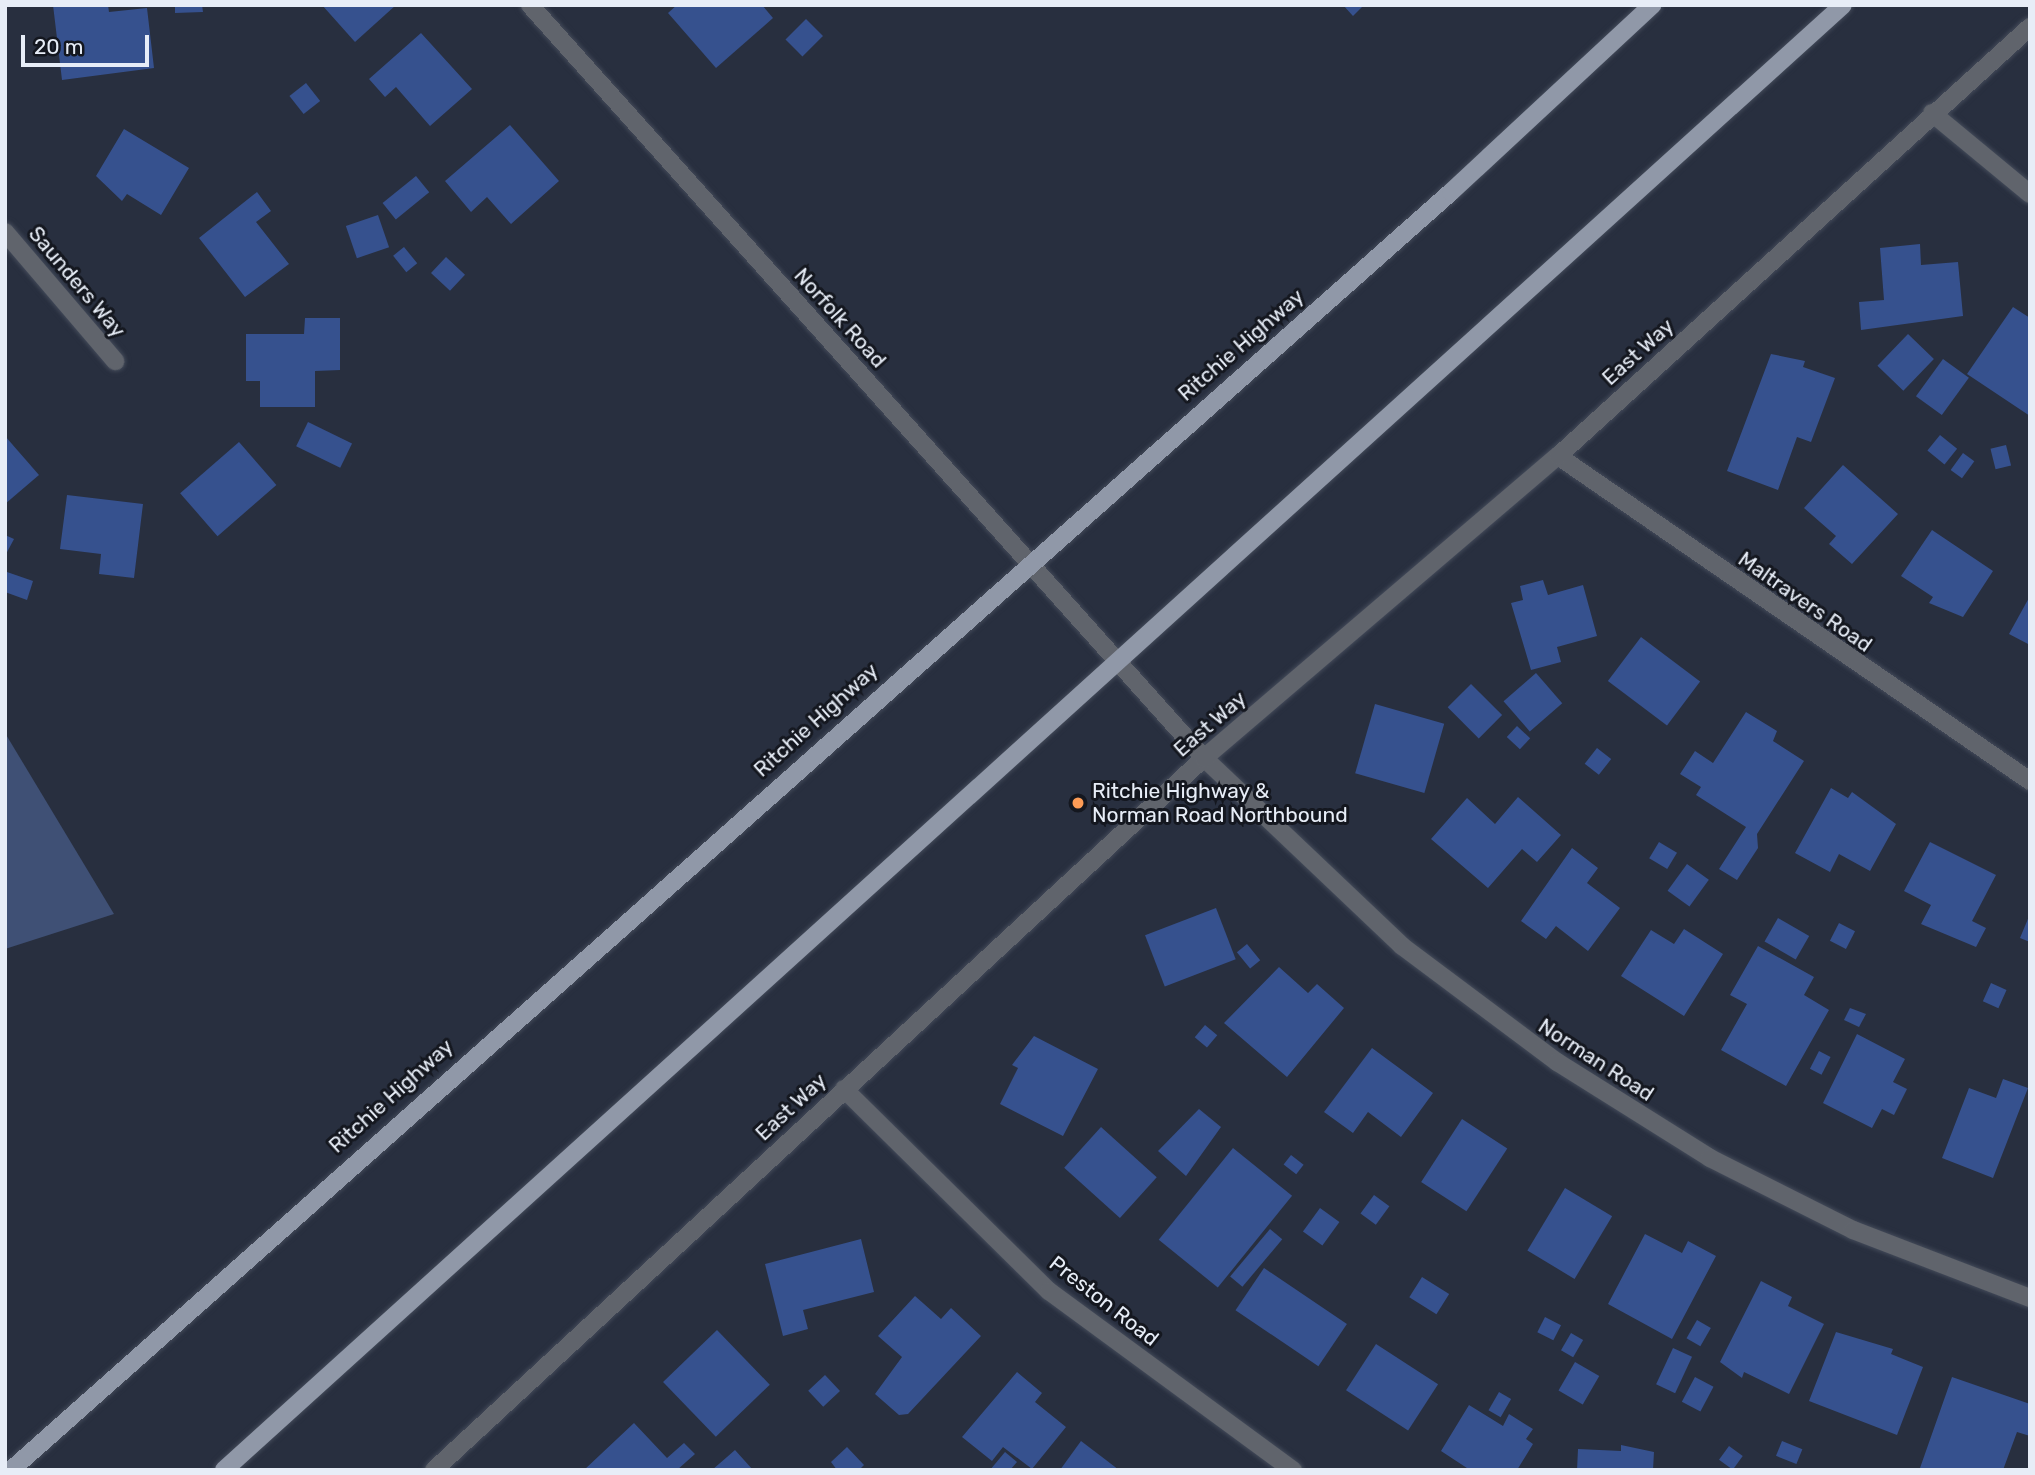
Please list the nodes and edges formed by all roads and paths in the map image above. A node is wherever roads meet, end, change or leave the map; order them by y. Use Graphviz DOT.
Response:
graph roads {
  1 [pos="1651,5"];
  2 [pos="1843,5"];
  3 [pos="532,6"];
  4 [pos="2030,27"];
  5 [pos="1932,113"];
  6 [pos="2030,194"];
  7 [pos="5,232"];
  8 [pos="115,361"];
  9 [pos="1558,456"];
  10 [pos="1028,562"];
  11 [pos="1117,661"];
  12 [pos="1204,758"];
  13 [pos="2030,781"];
  14 [pos="844,1089"];
  15 [pos="2030,1298"];
  16 [pos="11,1470"];
  17 [pos="223,1470"];
  18 [pos="434,1470"];
  19 [pos="1293,1470"];
  1 -- 10 [label="main road, Ritchie Highway"];
  2 -- 11 [label="main road"];
  3 -- 10 [label="street, Norfolk Road"];
  4 -- 5 [label="street, East Way"];
  5 -- 6 [label="street"];
  5 -- 9 [label="street, East Way"];
  7 -- 8 [label="street, Saunders Way"];
  9 -- 12 [label="street, East Way"];
  9 -- 13 [label="street, Maltravers Road"];
  10 -- 11 [label="street, Norfolk Road"];
  10 -- 16 [label="main road, Ritchie Highway"];
  11 -- 12 [label="street, Norman Road"];
  11 -- 17 [label="main road"];
  12 -- 14 [label="street, East Way"];
  12 -- 15 [label="street, Norman Road"];
  14 -- 18 [label="street, East Way"];
  14 -- 19 [label="street, Preston Road"];
}
